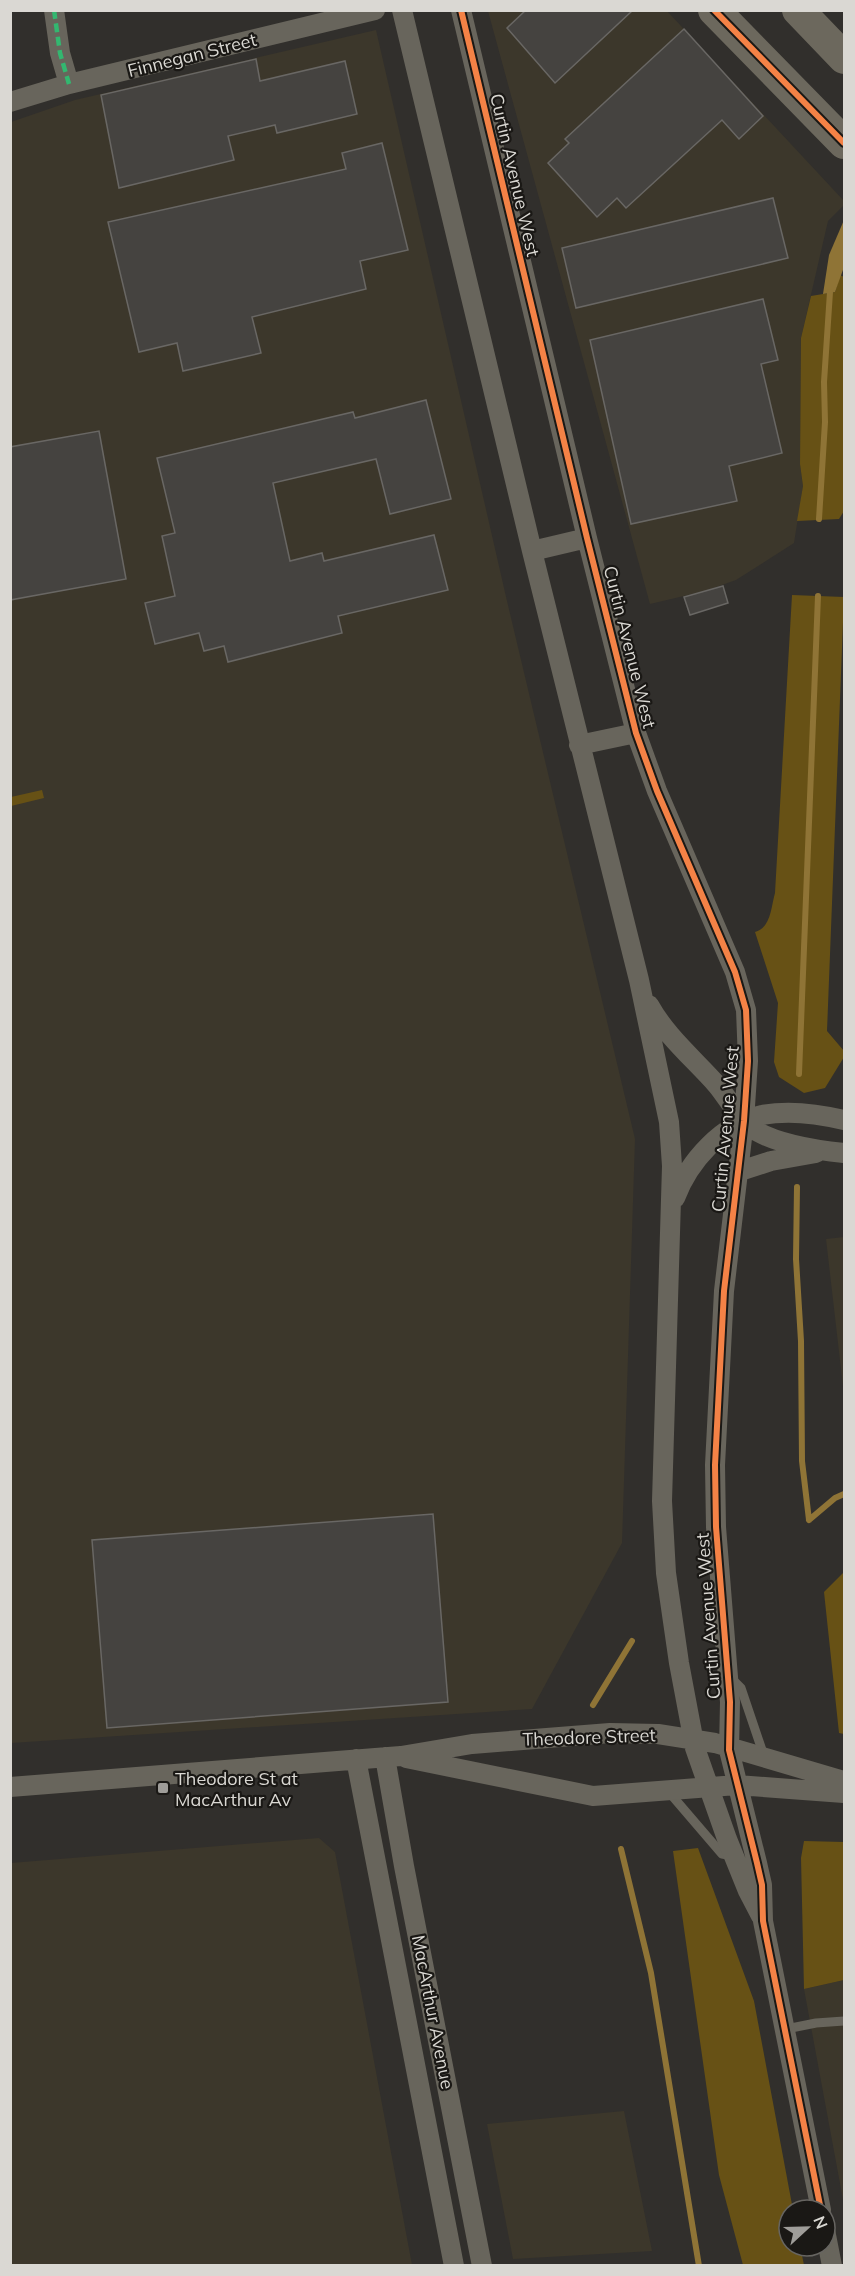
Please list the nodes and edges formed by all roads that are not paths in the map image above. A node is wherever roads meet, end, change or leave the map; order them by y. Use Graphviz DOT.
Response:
graph roads {
  1 [pos="54,10"];
  2 [pos="375,10"];
  3 [pos="402,10"];
  4 [pos="460,10"];
  5 [pos="714,10"];
  6 [pos="798,10"];
  7 [pos="844,58"];
  8 [pos="69,84"];
  9 [pos="10,102"];
  10 [pos="844,143"];
  11 [pos="587,538"];
  12 [pos="532,551"];
  13 [pos="636,733"];
  14 [pos="579,745"];
  15 [pos="639,980"];
  16 [pos="844,1120"];
  17 [pos="744,1121"];
  18 [pos="841,1153"];
  19 [pos="737,1172"];
  20 [pos="670,1215"];
  21 [pos="728,1675"];
  22 [pos="693,1739"];
  23 [pos="729,1747"];
  24 [pos="764,1756"];
  25 [pos="393,1757"];
  26 [pos="356,1759"];
  27 [pos="844,1781"];
  28 [pos="736,1785"];
  29 [pos="10,1787"];
  30 [pos="707,1787"];
  31 [pos="666,1789"];
  32 [pos="844,1793"];
  33 [pos="736,1857"];
  34 [pos="763,1921"];
  35 [pos="844,2021"];
  36 [pos="786,2028"];
  37 [pos="819,2198"];
  38 [pos="454,2265"];
  39 [pos="482,2265"];
  1 -- 8 [label="street"];
  2 -- 8 [label="street, Finnegan Street"];
  3 -- 12 [label="street, Curtin Avenue West"];
  4 -- 11 [label="street, Curtin Avenue West"];
  5 -- 10 [label="highway"];
  6 -- 7 [label="highway"];
  8 -- 9 [label="street, Finnegan Street"];
  11 -- 12 [label="street"];
  11 -- 13 [label="street, Curtin Avenue West"];
  12 -- 14 [label="street, Curtin Avenue West"];
  13 -- 14 [label="street, Curtin Avenue West"];
  13 -- 17 [label="street, Curtin Avenue West"];
  14 -- 15 [label="street, Curtin Avenue West"];
  15 -- 17 [label="street"];
  15 -- 20 [label="street, Curtin Avenue West"];
  16 -- 17 [label="street"];
  17 -- 18 [label="street"];
  17 -- 19 [label="street, Curtin Avenue West"];
  17 -- 20 [label="street"];
  18 -- 19 [label="street"];
  19 -- 21 [label="street, Curtin Avenue West"];
  20 -- 22 [label="street, Curtin Avenue West"];
  21 -- 23 [label="street, Curtin Avenue West"];
  21 -- 24 [label="lane"];
  22 -- 23 [label="street, Theodore Street"];
  22 -- 25 [label="street, Theodore Street"];
  22 -- 30 [label="street, Curtin Avenue West"];
  23 -- 24 [label="street, Theodore Street"];
  23 -- 28 [label="street, Curtin Avenue West"];
  24 -- 27 [label="street, Theodore Street"];
  25 -- 26 [label="street, Theodore Street"];
  25 -- 31 [label="street, Theodore Street"];
  25 -- 39 [label="street, MacArthur Avenue"];
  26 -- 29 [label="street, Theodore Street"];
  26 -- 38 [label="street, MacArthur Avenue"];
  28 -- 30 [label="street, Theodore Street"];
  28 -- 32 [label="street, Theodore Street"];
  28 -- 34 [label="street, Curtin Avenue West"];
  30 -- 31 [label="street, Theodore Street"];
  30 -- 33 [label="street, Curtin Avenue West"];
  31 -- 33 [label="lane"];
  33 -- 34 [label="street, Curtin Avenue West"];
  34 -- 36 [label="street, Curtin Avenue West"];
  35 -- 36 [label="lane"];
  36 -- 37 [label="street, Curtin Avenue West"];
}
